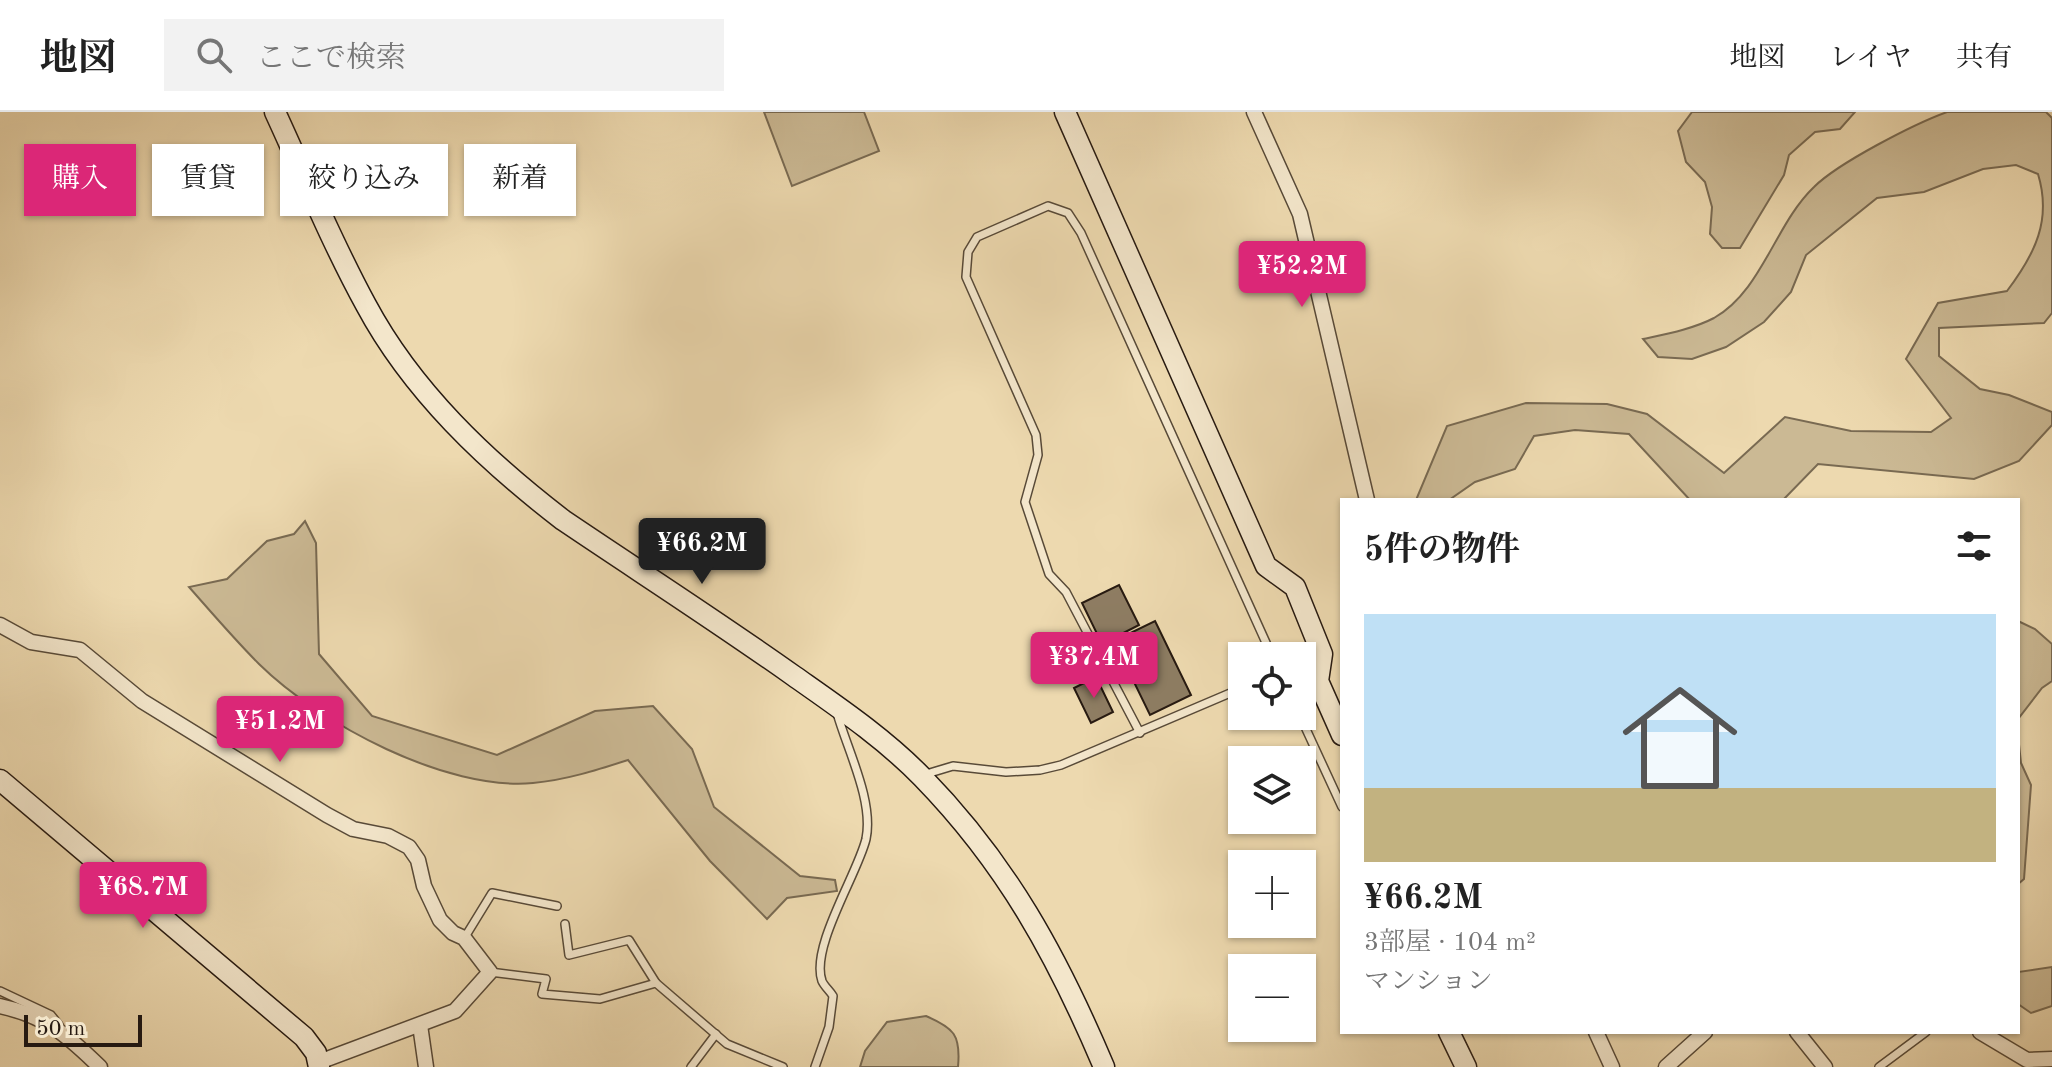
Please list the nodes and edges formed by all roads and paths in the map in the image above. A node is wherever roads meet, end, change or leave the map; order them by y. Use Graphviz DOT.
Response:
graph roads {
  1 [pos="275,112"];
  2 [pos="1065,112"];
  3 [pos="1254,112"];
  4 [pos="1367,498"];
  5 [pos="0,625"];
  6 [pos="1266,642"];
  7 [pos="1228,694"];
  8 [pos="835,703"];
  9 [pos="1306,730"];
  10 [pos="1340,730"];
  11 [pos="1140,733"];
  12 [pos="920,775"];
  13 [pos="0,780"];
  14 [pos="1340,803"];
  15 [pos="557,906"];
  16 [pos="565,924"];
  17 [pos="464,938"];
  18 [pos="490,972"];
  19 [pos="656,983"];
  20 [pos="0,991"];
  21 [pos="0,1006"];
  22 [pos="420,1025"];
  23 [pos="716,1034"];
  24 [pos="1450,1034"];
  25 [pos="1597,1034"];
  26 [pos="1703,1034"];
  27 [pos="1799,1034"];
  28 [pos="1923,1034"];
  29 [pos="1983,1034"];
  30 [pos="68,1036"];
  31 [pos="2052,1059"];
  32 [pos="322,1065"];
  33 [pos="100,1067"];
  34 [pos="426,1067"];
  35 [pos="691,1067"];
  36 [pos="783,1067"];
  37 [pos="815,1067"];
  38 [pos="1104,1067"];
  39 [pos="1466,1067"];
  40 [pos="1612,1067"];
  41 [pos="1666,1067"];
  42 [pos="1825,1067"];
  43 [pos="1879,1067"];
  1 -- 8 [label="street"];
  2 -- 10 [label="street"];
  3 -- 4 [label="street"];
  5 -- 17 [label="street"];
  6 -- 11 [label="lane"];
  7 -- 11 [label="lane"];
  8 -- 12 [label="street"];
  8 -- 37 [label="lane"];
  9 -- 14 [label="lane"];
  11 -- 12 [label="lane"];
  12 -- 38 [label="street"];
  13 -- 32 [label="street"];
  15 -- 17 [label="lane"];
  16 -- 19 [label="lane"];
  17 -- 18 [label="street"];
  18 -- 19 [label="lane"];
  18 -- 22 [label="street"];
  19 -- 23 [label="lane"];
  20 -- 30 [label="lane"];
  21 -- 30 [label="street"];
  22 -- 32 [label="street"];
  22 -- 34 [label="street"];
  23 -- 35 [label="lane"];
  23 -- 36 [label="lane"];
  24 -- 39 [label="street"];
  25 -- 40 [label="street"];
  26 -- 41 [label="street"];
  27 -- 42 [label="street"];
  28 -- 43 [label="lane"];
  29 -- 31 [label="street"];
  30 -- 33 [label="street"];
}
